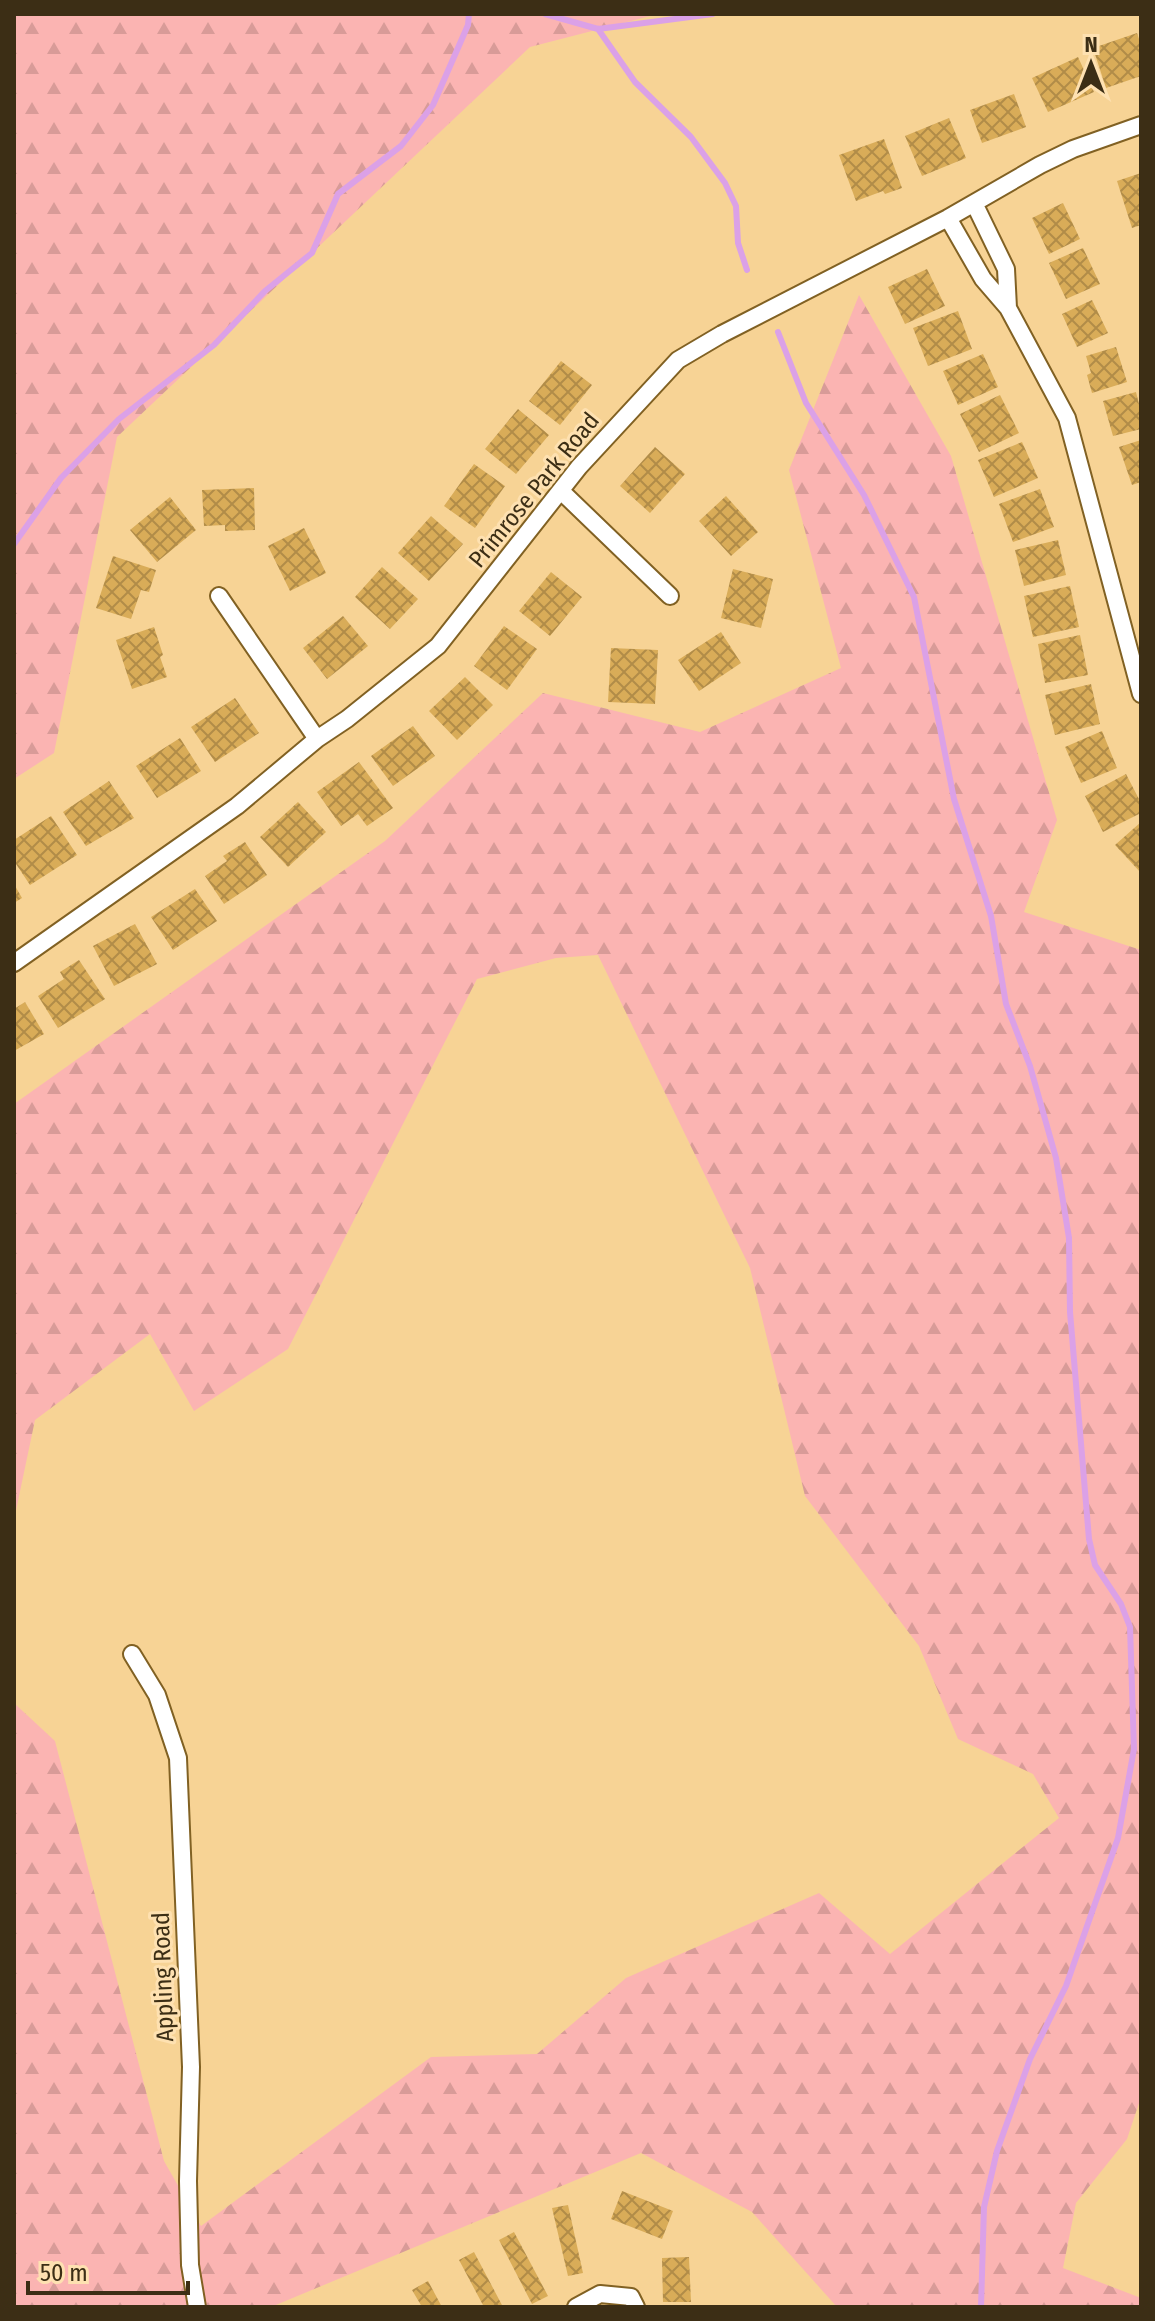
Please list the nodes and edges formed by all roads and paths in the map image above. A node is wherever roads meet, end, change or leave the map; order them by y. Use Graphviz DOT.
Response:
graph roads {
  1 [pos="1141,125"];
  2 [pos="974,203"];
  3 [pos="948,218"];
  4 [pos="1008,308"];
  5 [pos="561,491"];
  6 [pos="219,596"];
  7 [pos="670,596"];
  8 [pos="1141,694"];
  9 [pos="317,739"];
  10 [pos="14,963"];
  11 [pos="132,1654"];
  12 [pos="197,2307"];
  13 [pos="576,2307"];
  14 [pos="636,2307"];
  1 -- 2 [label="street, Primrose Park Road"];
  2 -- 3 [label="street, Primrose Park Road"];
  2 -- 4 [label="street"];
  3 -- 4 [label="street"];
  3 -- 5 [label="street, Primrose Park Road"];
  4 -- 8 [label="street"];
  5 -- 7 [label="street"];
  5 -- 9 [label="street, Primrose Park Road"];
  6 -- 9 [label="street"];
  9 -- 10 [label="street, Primrose Park Road"];
  11 -- 12 [label="street, Appling Road"];
  13 -- 14 [label="street"];
}
